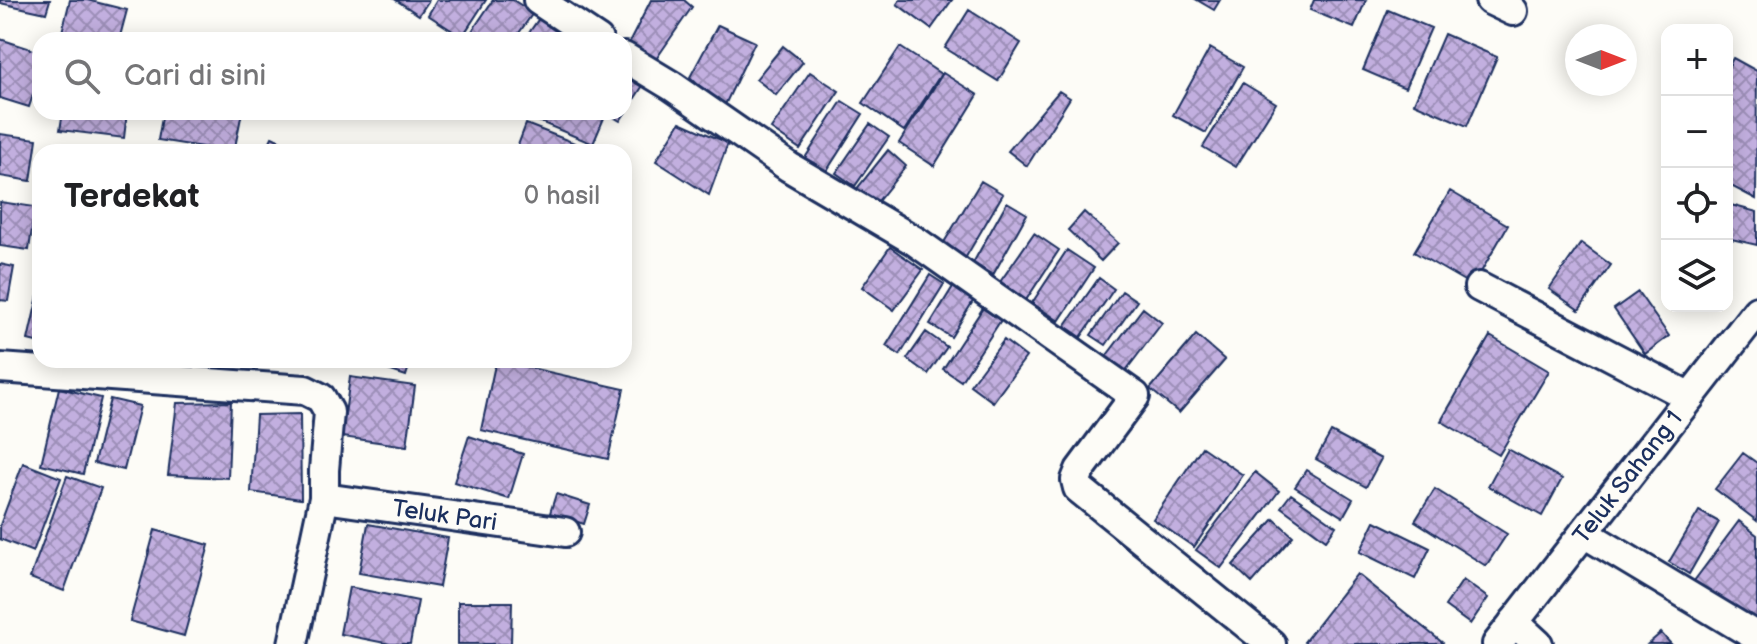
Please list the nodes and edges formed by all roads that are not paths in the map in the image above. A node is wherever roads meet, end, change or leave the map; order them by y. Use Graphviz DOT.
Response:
graph roads {
  1 [pos="538,0"];
  2 [pos="586,32"];
  3 [pos="632,62"];
  4 [pos="1479,287"];
  5 [pos="1757,311"];
  6 [pos="0,368"];
  7 [pos="1690,397"];
  8 [pos="324,498"];
  9 [pos="565,532"];
  10 [pos="1584,533"];
  11 [pos="1505,633"];
  12 [pos="1757,637"];
  13 [pos="293,644"];
  14 [pos="1271,644"];
  15 [pos="1538,644"];
  1 -- 2 [label="street"];
  3 -- 14 [label="street"];
  4 -- 7 [label="street"];
  5 -- 7 [label="street, Teluk Sahang 1"];
  6 -- 8 [label="street"];
  7 -- 10 [label="street, Teluk Sahang 1"];
  8 -- 9 [label="street, Teluk Pari"];
  8 -- 13 [label="street"];
  10 -- 11 [label="street, Teluk Sahang 1"];
  10 -- 12 [label="street"];
  11 -- 15 [label="street"];
}
